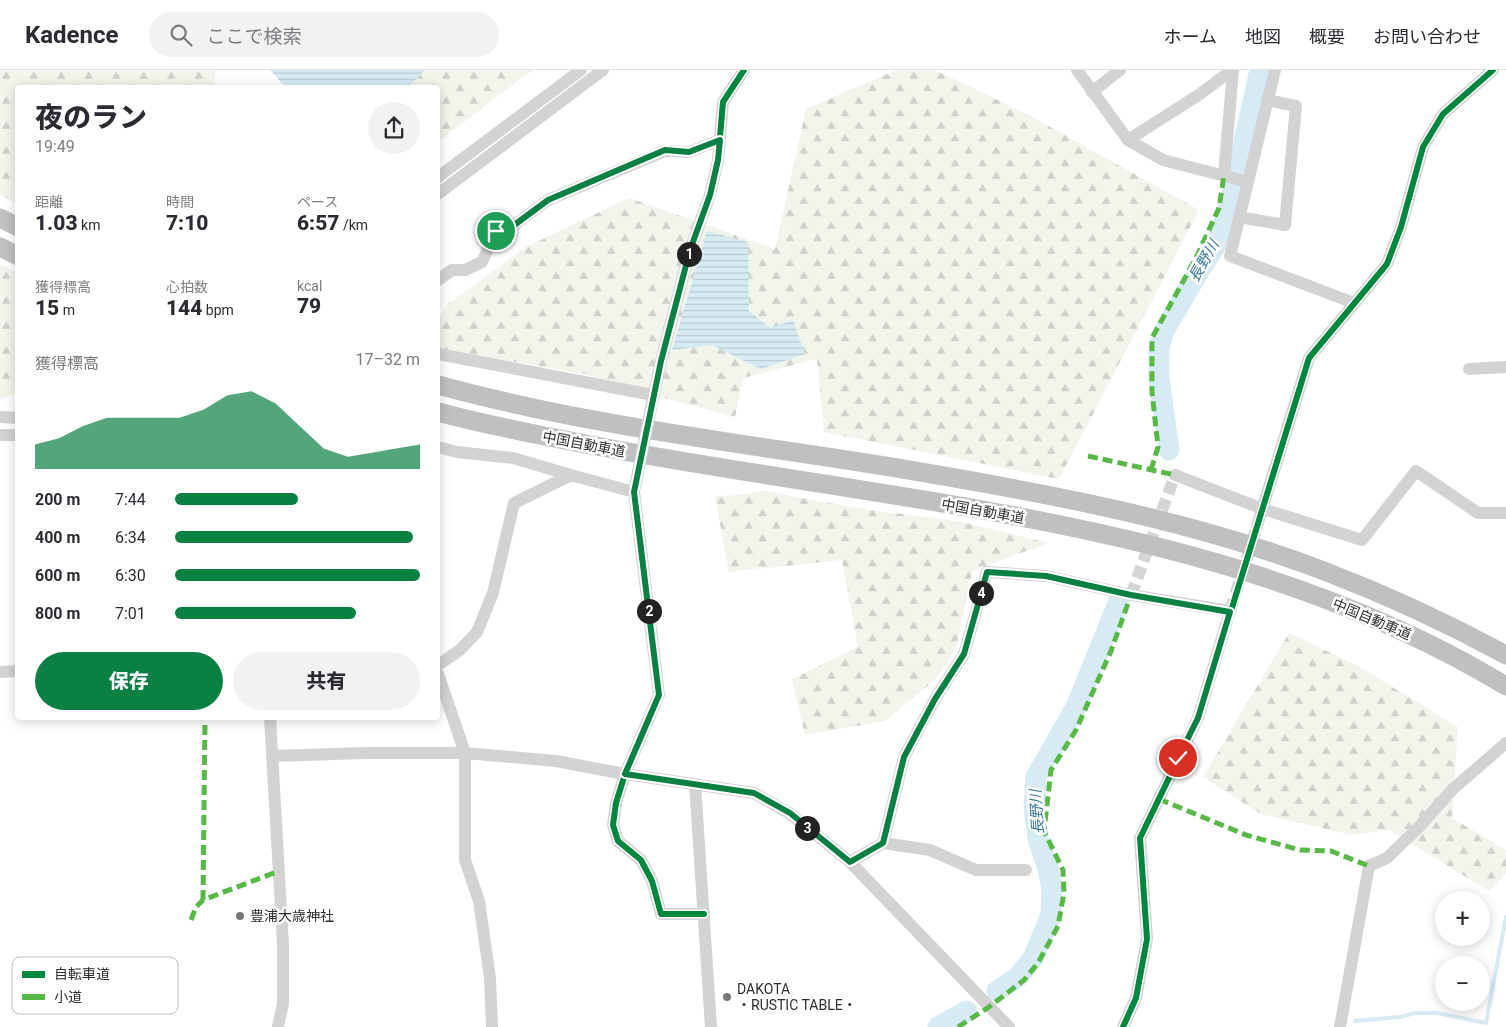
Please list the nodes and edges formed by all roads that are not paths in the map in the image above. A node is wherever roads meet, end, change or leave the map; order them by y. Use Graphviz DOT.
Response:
graph roads {
  1 [pos="581,70"];
  2 [pos="604,70"];
  3 [pos="744,70"];
  4 [pos="1077,70"];
  5 [pos="1120,70"];
  6 [pos="1232,70"];
  7 [pos="1275,70"];
  8 [pos="1493,70"];
  9 [pos="1092,92"];
  10 [pos="1267,100"];
  11 [pos="720,140"];
  12 [pos="1128,140"];
  13 [pos="1224,175"];
  14 [pos="440,176"];
  15 [pos="1248,182"];
  16 [pos="440,193"];
  17 [pos="1239,217"];
  18 [pos="0,218"];
  19 [pos="15,225"];
  20 [pos="0,247"];
  21 [pos="15,254"];
  22 [pos="440,279"];
  23 [pos="1354,303"];
  24 [pos="440,354"];
  25 [pos="1506,367"];
  26 [pos="1469,369"];
  27 [pos="440,385"];
  28 [pos="653,399"];
  29 [pos="440,412"];
  30 [pos="0,417"];
  31 [pos="15,418"];
  32 [pos="0,434"];
  33 [pos="15,434"];
  34 [pos="440,448"];
  35 [pos="571,475"];
  36 [pos="1175,475"];
  37 [pos="634,492"];
  38 [pos="1263,509"];
  39 [pos="1506,513"];
  40 [pos="1258,526"];
  41 [pos="1506,655"];
  42 [pos="440,664"];
  43 [pos="15,671"];
  44 [pos="0,672"];
  45 [pos="440,680"];
  46 [pos="1506,686"];
  47 [pos="270,720"];
  48 [pos="1506,743"];
  49 [pos="464,753"];
  50 [pos="272,756"];
  51 [pos="625,774"];
  52 [pos="695,784"];
  53 [pos="883,843"];
  54 [pos="850,862"];
  55 [pos="1026,870"];
  56 [pos="704,914"];
  57 [pos="278,1027"];
  58 [pos="492,1027"];
  59 [pos="711,1027"];
  60 [pos="1009,1027"];
  61 [pos="1124,1027"];
  62 [pos="1340,1027"];
  1 -- 14 [label="street"];
  2 -- 16 [label="street"];
  3 -- 11 [label="street"];
  4 -- 9 [label="street"];
  5 -- 9 [label="street"];
  6 -- 12 [label="street"];
  6 -- 13 [label="street"];
  7 -- 10 [label="street"];
  8 -- 23 [label="street"];
  9 -- 12 [label="street"];
  10 -- 15 [label="street"];
  10 -- 17 [label="street"];
  11 -- 22 [label="street"];
  11 -- 28 [label="street"];
  12 -- 13 [label="street"];
  13 -- 15 [label="street"];
  15 -- 17 [label="street"];
  17 -- 23 [label="street"];
  18 -- 19 [label="highway"];
  20 -- 21 [label="highway"];
  23 -- 38 [label="street"];
  24 -- 28 [label="street"];
  25 -- 26 [label="street"];
  27 -- 41 [label="highway, 中国自動車道"];
  28 -- 37 [label="street, bridge"];
  29 -- 46 [label="highway, 中国自動車道"];
  30 -- 31 [label="street"];
  32 -- 33 [label="street"];
  34 -- 35 [label="street"];
  35 -- 37 [label="street"];
  35 -- 42 [label="street"];
  36 -- 38 [label="street"];
  37 -- 51 [label="street"];
  38 -- 39 [label="street"];
  38 -- 40 [label="street"];
  43 -- 44 [label="street"];
  45 -- 49 [label="street"];
  47 -- 50 [label="street"];
  48 -- 62 [label="street"];
  49 -- 50 [label="street"];
  49 -- 51 [label="street"];
  49 -- 58 [label="street"];
  50 -- 57 [label="street"];
  51 -- 52 [label="street"];
  51 -- 56 [label="street"];
  52 -- 54 [label="street"];
  52 -- 56 [label="street"];
  53 -- 54 [label="street"];
  53 -- 55 [label="street"];
  53 -- 61 [label="street"];
  54 -- 60 [label="street"];
  56 -- 59 [label="street"];
}
